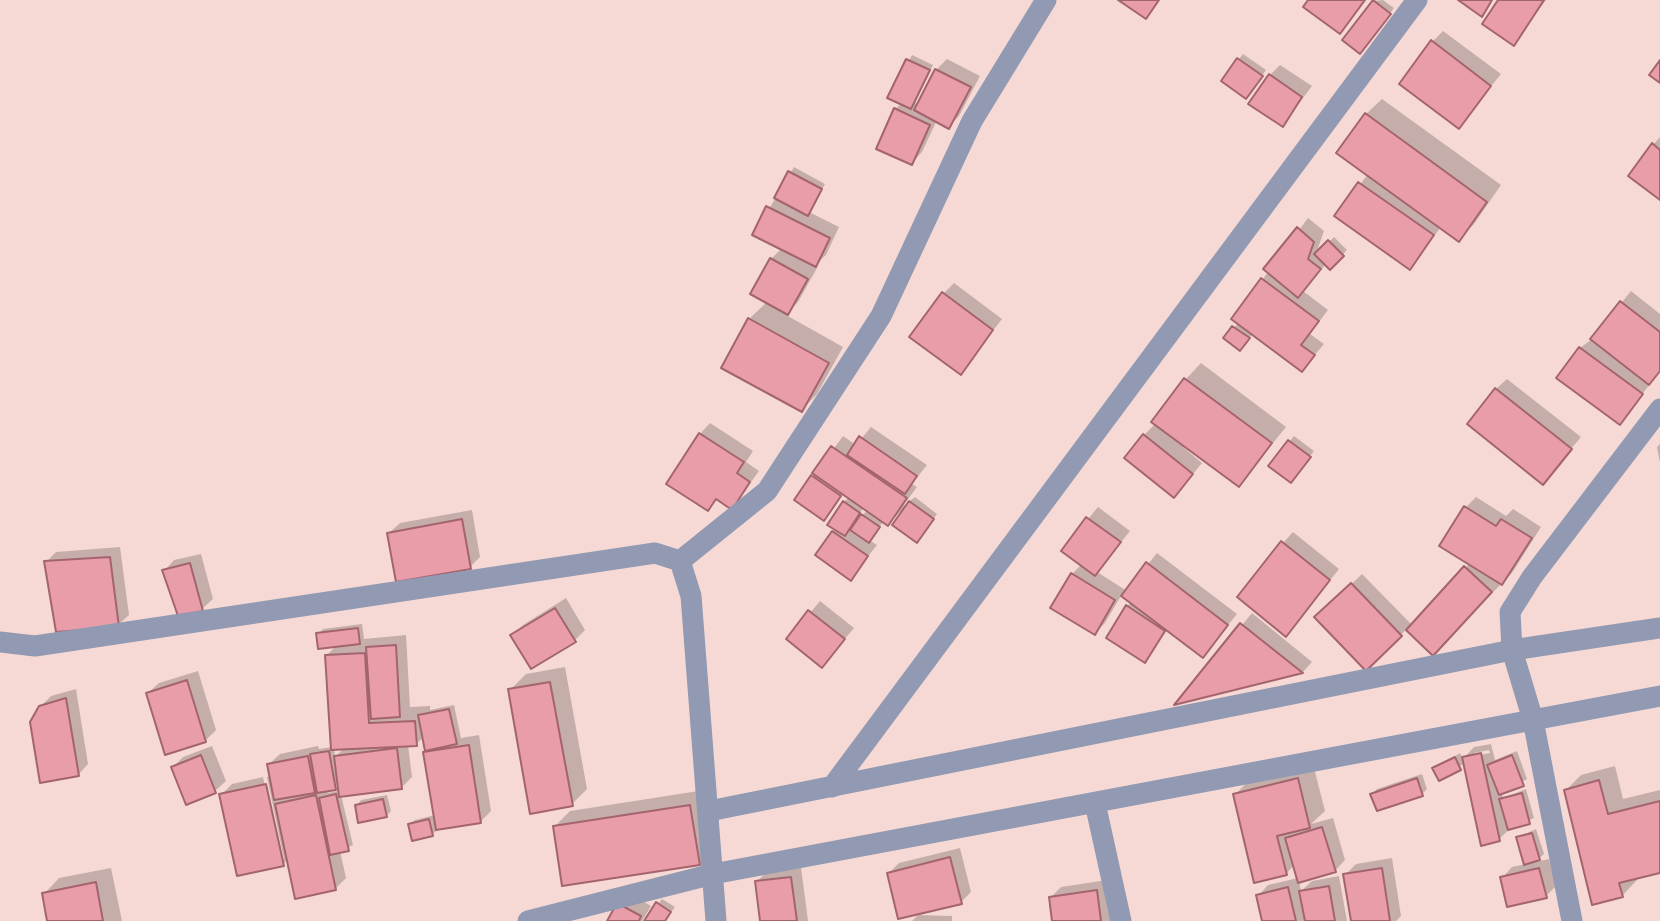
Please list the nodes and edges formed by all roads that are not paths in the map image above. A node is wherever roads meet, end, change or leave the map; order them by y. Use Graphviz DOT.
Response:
graph roads {
  1 [pos="1046,0"];
  2 [pos="1417,0"];
  3 [pos="1660,409"];
  4 [pos="680,561"];
  5 [pos="1660,628"];
  6 [pos="0,642"];
  7 [pos="1512,650"];
  8 [pos="1660,696"];
  9 [pos="1533,720"];
  10 [pos="832,787"];
  11 [pos="1095,803"];
  12 [pos="709,811"];
  13 [pos="713,874"];
  14 [pos="528,921"];
  15 [pos="716,921"];
  16 [pos="1121,921"];
  17 [pos="1572,921"];
  1 -- 4 [label="street"];
  2 -- 10 [label="street"];
  3 -- 7 [label="street"];
  4 -- 6 [label="street"];
  4 -- 12 [label="street"];
  5 -- 7 [label="street"];
  7 -- 9 [label="street"];
  7 -- 10 [label="street"];
  8 -- 9 [label="street"];
  9 -- 11 [label="street"];
  9 -- 17 [label="street"];
  10 -- 12 [label="street"];
  11 -- 13 [label="street"];
  11 -- 16 [label="street"];
  12 -- 13 [label="street"];
  13 -- 14 [label="street"];
  13 -- 15 [label="street"];
}
